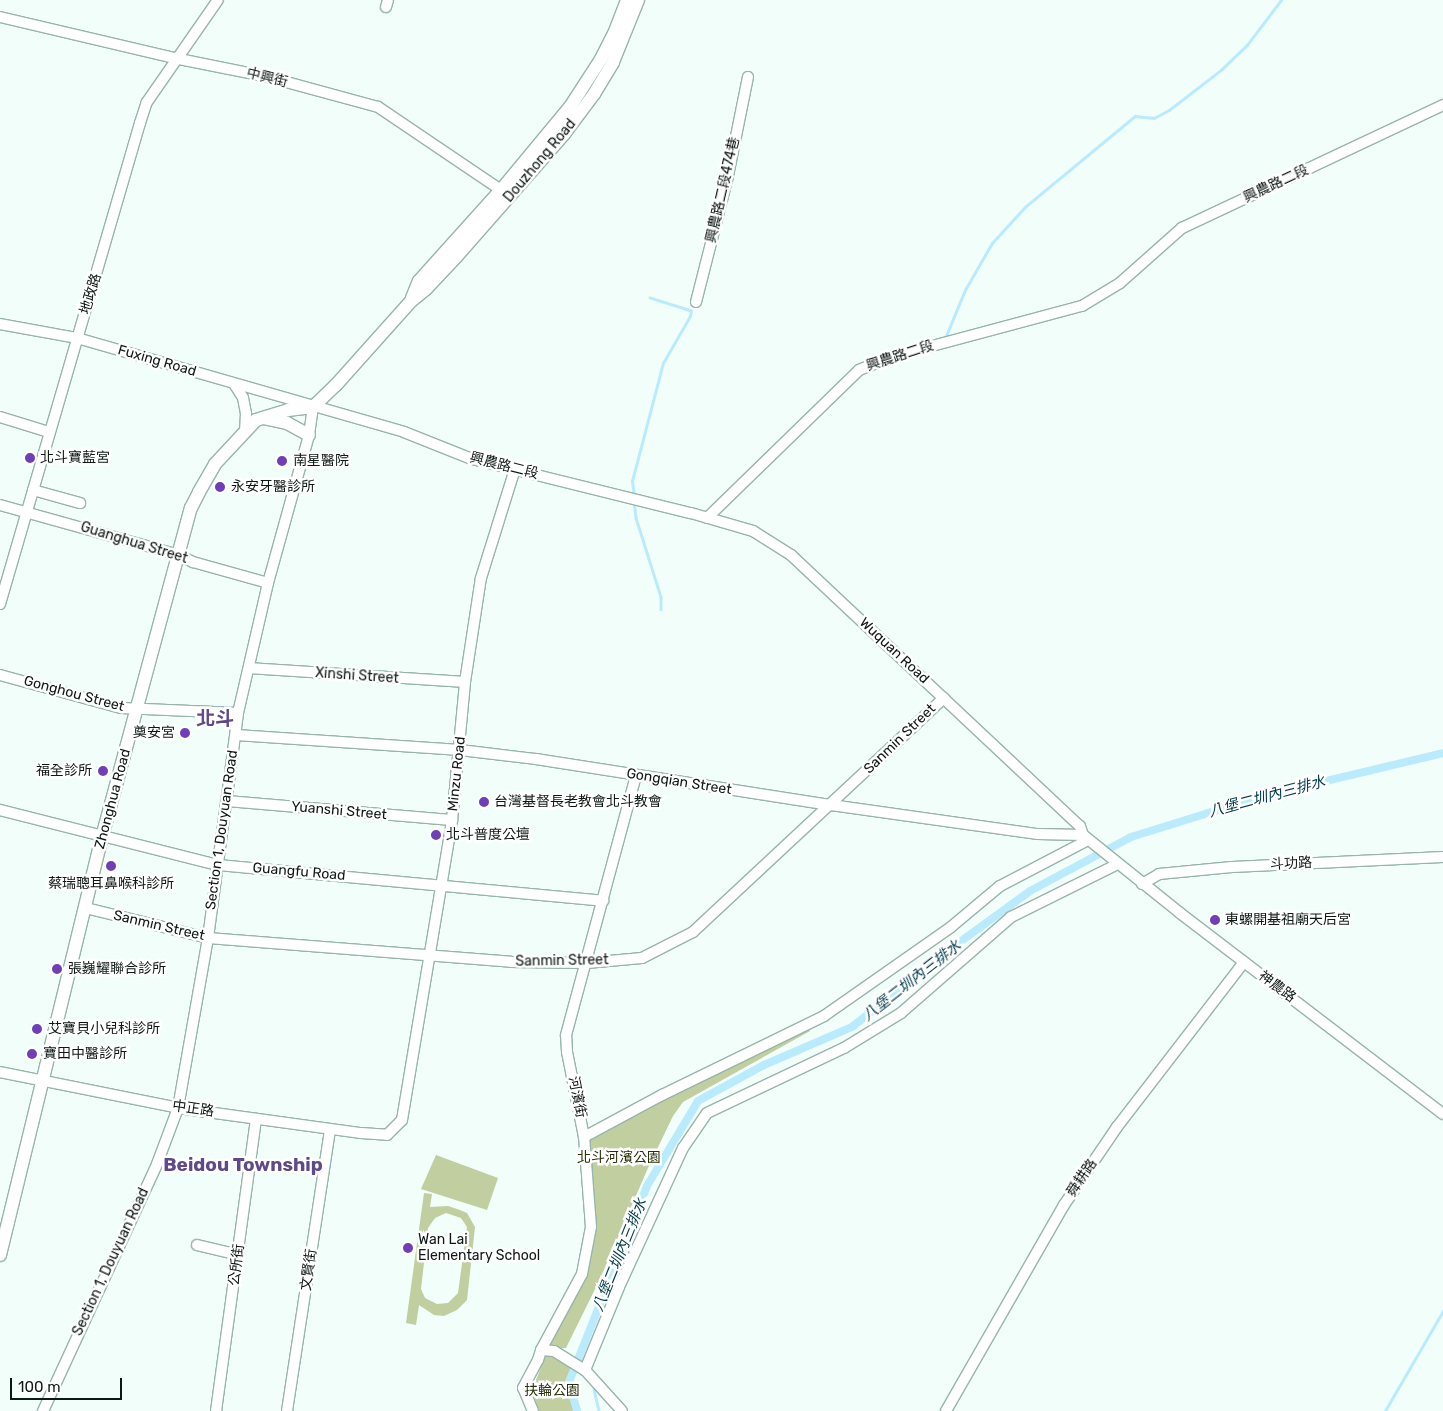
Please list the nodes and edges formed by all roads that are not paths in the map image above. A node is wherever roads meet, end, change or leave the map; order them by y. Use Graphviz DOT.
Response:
graph roads {
  1 [pos="218,0"];
  2 [pos="627,0"];
  3 [pos="638,0"];
  4 [pos="0,17"];
  5 [pos="179,59"];
  6 [pos="748,77"];
  7 [pos="1443,105"];
  8 [pos="506,193"];
  9 [pos="696,302"];
  10 [pos="0,324"];
  11 [pos="77,338"];
  12 [pos="235,385"];
  13 [pos="313,407"];
  14 [pos="0,417"];
  15 [pos="260,418"];
  16 [pos="49,432"];
  17 [pos="245,432"];
  18 [pos="308,435"];
  19 [pos="515,469"];
  20 [pos="33,490"];
  21 [pos="80,504"];
  22 [pos="0,506"];
  23 [pos="26,512"];
  24 [pos="707,518"];
  25 [pos="179,555"];
  26 [pos="0,566"];
  27 [pos="11,569"];
  28 [pos="268,583"];
  29 [pos="0,604"];
  30 [pos="249,668"];
  31 [pos="0,675"];
  32 [pos="465,682"];
  33 [pos="944,698"];
  34 [pos="137,710"];
  35 [pos="238,713"];
  36 [pos="236,735"];
  37 [pos="460,750"];
  38 [pos="636,776"];
  39 [pos="226,801"];
  40 [pos="830,805"];
  41 [pos="0,810"];
  42 [pos="452,820"];
  43 [pos="102,837"];
  44 [pos="1087,839"];
  45 [pos="1443,857"];
  46 [pos="1115,862"];
  47 [pos="218,865"];
  48 [pos="1142,884"];
  49 [pos="441,885"];
  50 [pos="603,901"];
  51 [pos="86,908"];
  52 [pos="208,938"];
  53 [pos="430,954"];
  54 [pos="1244,962"];
  55 [pos="587,963"];
  56 [pos="0,1072"];
  57 [pos="42,1079"];
  58 [pos="178,1108"];
  59 [pos="1443,1114"];
  60 [pos="256,1119"];
  61 [pos="330,1129"];
  62 [pos="387,1135"];
  63 [pos="584,1137"];
  64 [pos="197,1245"];
  65 [pos="0,1255"];
  66 [pos="239,1255"];
  67 [pos="540,1350"];
  68 [pos="585,1370"];
  69 [pos="42,1411"];
  70 [pos="216,1411"];
  71 [pos="287,1411"];
  72 [pos="533,1411"];
  73 [pos="622,1411"];
  74 [pos="946,1411"];
  1 -- 5 [label="street, 地政路"];
  2 -- 8 [label="main road, Douzhong Road"];
  3 -- 8 [label="main road, Douzhong Road"];
  4 -- 5 [label="street, 中興街"];
  5 -- 8 [label="street, 中興街"];
  5 -- 11 [label="street, 地政路"];
  6 -- 9 [label="street, 興農路二段474巷"];
  7 -- 24 [label="street, 興農路二段"];
  8 -- 13 [label="main road, Douzhong Road"];
  10 -- 11 [label="street, Fuxing Road"];
  11 -- 12 [label="street, Fuxing Road"];
  11 -- 16 [label="street, 地政路"];
  12 -- 13 [label="street, Fuxing Road"];
  12 -- 17 [label="street"];
  13 -- 15 [label="main road, Zhonghua Road"];
  13 -- 18 [label="street, Section 1, Douyuan Road"];
  13 -- 19 [label="street, 興農路二段"];
  14 -- 16 [label="street"];
  15 -- 17 [label="main road, Zhonghua Road"];
  15 -- 18 [label="main road"];
  16 -- 20 [label="street, 地政路"];
  17 -- 25 [label="main road, Zhonghua Road"];
  18 -- 28 [label="street, Section 1, Douyuan Road"];
  19 -- 24 [label="street, 興農路二段"];
  19 -- 32 [label="street, Minzu Road"];
  20 -- 21 [label="street"];
  20 -- 23 [label="street, 地政路"];
  22 -- 23 [label="street, Guanghua Street"];
  23 -- 25 [label="street, Guanghua Street"];
  23 -- 27 [label="street, 地政路"];
  24 -- 33 [label="street, Wuquan Road"];
  25 -- 28 [label="street, Guanghua Street"];
  25 -- 34 [label="main road, Zhonghua Road"];
  26 -- 27 [label="street"];
  27 -- 29 [label="street, 地政路"];
  28 -- 30 [label="street, Section 1, Douyuan Road"];
  30 -- 32 [label="street, Xinshi Street"];
  30 -- 35 [label="street, Section 1, Douyuan Road"];
  31 -- 34 [label="street, Gonghou Street"];
  32 -- 37 [label="street, Minzu Road"];
  33 -- 40 [label="street, Sanmin Street"];
  33 -- 44 [label="street, Wuquan Road"];
  34 -- 35 [label="street, Gonghou Street"];
  34 -- 43 [label="main road, Zhonghua Road"];
  35 -- 36 [label="street, Section 1, Douyuan Road"];
  36 -- 37 [label="street, Gongqian Street"];
  36 -- 39 [label="street, Section 1, Douyuan Road"];
  37 -- 38 [label="street, Gongqian Street"];
  37 -- 42 [label="street, Minzu Road"];
  38 -- 40 [label="street, Gongqian Street"];
  38 -- 50 [label="street, 河濱街"];
  39 -- 42 [label="street, Yuanshi Street"];
  39 -- 47 [label="street, Section 1, Douyuan Road"];
  40 -- 44 [label="street, Gongqian Street"];
  40 -- 55 [label="street, Sanmin Street"];
  41 -- 43 [label="street, Guangfu Road"];
  42 -- 49 [label="street, Minzu Road"];
  43 -- 47 [label="street, Guangfu Road"];
  43 -- 51 [label="main road, Zhonghua Road"];
  44 -- 46 [label="street"];
  44 -- 63 [label="street"];
  45 -- 48 [label="street, 斗功路"];
  46 -- 48 [label="street, 神農路"];
  46 -- 68 [label="street"];
  47 -- 49 [label="street, Guangfu Road"];
  47 -- 52 [label="street, Section 1, Douyuan Road"];
  48 -- 54 [label="street, 神農路"];
  49 -- 50 [label="street, Guangfu Road"];
  49 -- 53 [label="street, Minzu Road"];
  50 -- 55 [label="street, 河濱街"];
  51 -- 52 [label="street, Sanmin Street"];
  51 -- 57 [label="main road, Zhonghua Road"];
  52 -- 53 [label="street, Sanmin Street"];
  52 -- 58 [label="street, Section 1, Douyuan Road"];
  53 -- 55 [label="street, Sanmin Street"];
  53 -- 62 [label="street, Minzu Road"];
  54 -- 59 [label="street, 神農路"];
  54 -- 74 [label="street, 舜耕路"];
  55 -- 63 [label="street, 河濱街"];
  56 -- 57 [label="street, 中正路"];
  57 -- 58 [label="street, 中正路"];
  57 -- 65 [label="main road, Zhonghua Road"];
  58 -- 60 [label="street, 中正路"];
  58 -- 69 [label="street, Section 1, Douyuan Road"];
  60 -- 61 [label="street, 中正路"];
  60 -- 66 [label="street, 公所街"];
  61 -- 62 [label="street, 中正路"];
  61 -- 71 [label="street, 文賢街"];
  63 -- 67 [label="street, 河濱街"];
  64 -- 66 [label="street"];
  66 -- 70 [label="street, 公所街"];
  67 -- 68 [label="street"];
  67 -- 72 [label="street, 河濱街"];
  68 -- 73 [label="street"];
}
